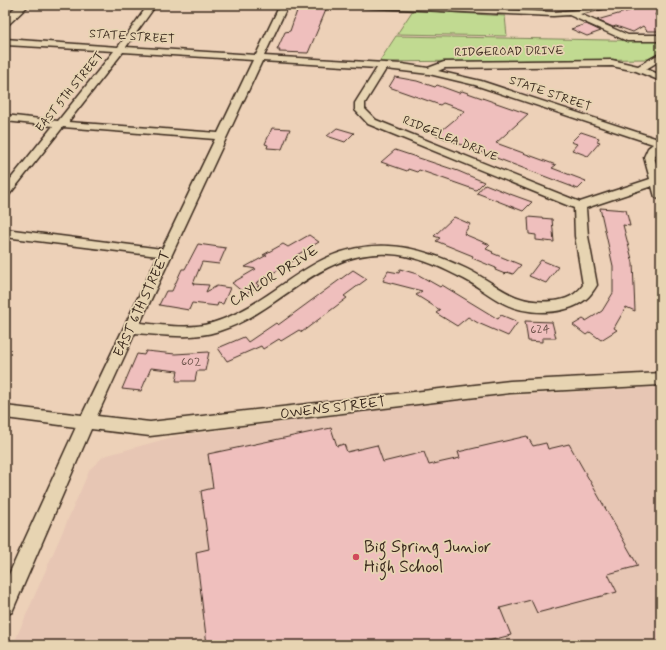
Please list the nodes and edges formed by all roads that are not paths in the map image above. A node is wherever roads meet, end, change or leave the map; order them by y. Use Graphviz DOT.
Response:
graph roads {
  1 [pos="24,5"];
  2 [pos="152,5"];
  3 [pos="284,5"];
  4 [pos="352,5"];
  5 [pos="612,5"];
  6 [pos="571,13"];
  7 [pos="5,22"];
  8 [pos="661,38"];
  9 [pos="5,42"];
  10 [pos="120,50"];
  11 [pos="661,56"];
  12 [pos="258,59"];
  13 [pos="383,66"];
  14 [pos="639,70"];
  15 [pos="429,71"];
  16 [pos="661,78"];
  17 [pos="5,118"];
  18 [pos="60,124"];
  19 [pos="221,136"];
  20 [pos="660,143"];
  21 [pos="656,181"];
  22 [pos="5,193"];
  23 [pos="661,197"];
  24 [pos="580,206"];
  25 [pos="5,233"];
  26 [pos="165,252"];
  27 [pos="131,328"];
  28 [pos="661,379"];
  29 [pos="5,412"];
  30 [pos="86,422"];
  31 [pos="5,605"];
  1 -- 7 [label="main road"];
  2 -- 10 [label="street, EAST 5TH STREET"];
  3 -- 12 [label="street, EAST 6TH STREET"];
  4 -- 6 [label="street"];
  5 -- 6 [label="street"];
  6 -- 8 [label="street"];
  9 -- 10 [label="street, STATE STREET"];
  10 -- 12 [label="street, STATE STREET"];
  10 -- 18 [label="street, EAST 5TH STREET"];
  11 -- 14 [label="street"];
  12 -- 13 [label="street, RIDGEROAD DRIVE"];
  12 -- 19 [label="street, EAST 6TH STREET"];
  13 -- 15 [label="street, RIDGEROAD DRIVE"];
  13 -- 24 [label="street, RIDGELEA DRIVE"];
  14 -- 15 [label="street, RIDGEROAD DRIVE"];
  14 -- 16 [label="street, RIDGEROAD DRIVE"];
  15 -- 20 [label="street, STATE STREET"];
  17 -- 18 [label="street"];
  18 -- 19 [label="street"];
  18 -- 22 [label="street, EAST 5TH STREET"];
  19 -- 26 [label="street, EAST 6TH STREET"];
  20 -- 21 [label="street"];
  21 -- 23 [label="street"];
  21 -- 24 [label="street"];
  24 -- 27 [label="street, CAYLOR DRIVE"];
  25 -- 26 [label="street"];
  26 -- 27 [label="street, EAST 6TH STREET"];
  27 -- 30 [label="street, EAST 6TH STREET"];
  28 -- 30 [label="street, OWENS STREET"];
  29 -- 30 [label="street, OWENS STREET"];
  30 -- 31 [label="street, EAST 6TH STREET"];
}
